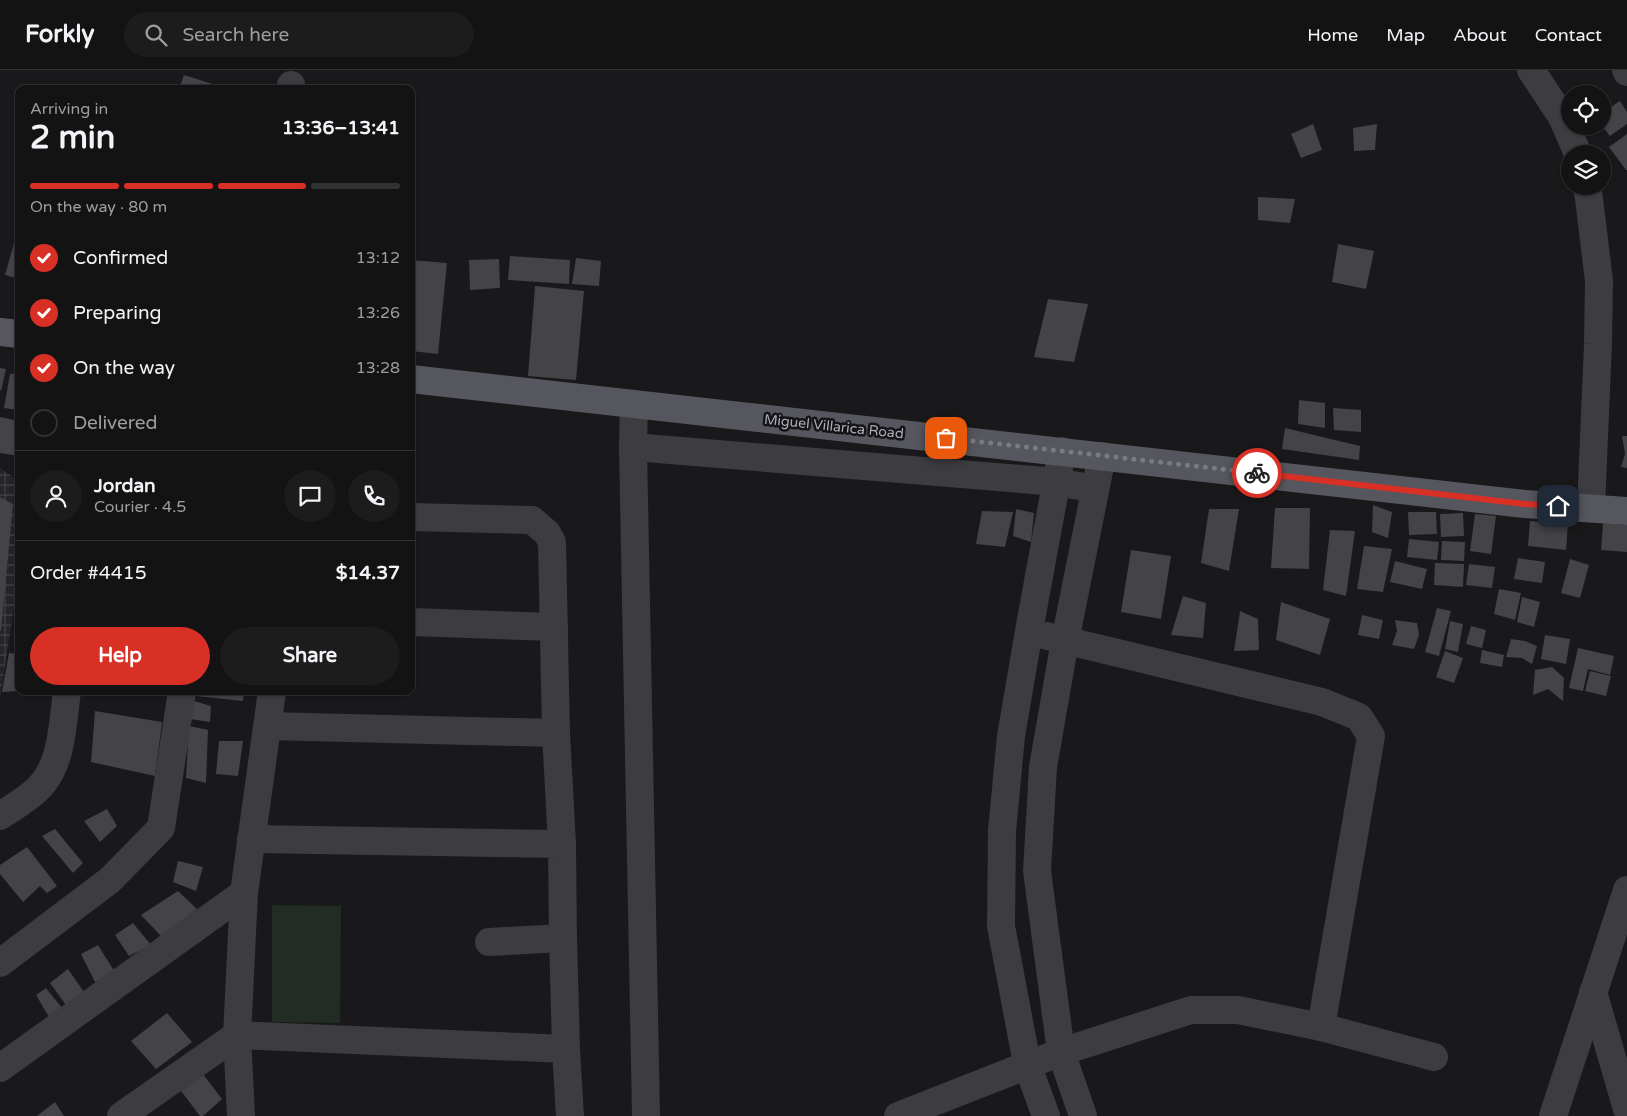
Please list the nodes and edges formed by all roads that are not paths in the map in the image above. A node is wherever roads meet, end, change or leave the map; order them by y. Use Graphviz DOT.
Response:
graph roads {
  1 [pos="1531,70"];
  2 [pos="1574,145"];
  3 [pos="1588,195"];
  4 [pos="0,332"];
  5 [pos="15,334"];
  6 [pos="415,379"];
  7 [pos="634,404"];
  8 [pos="633,447"];
  9 [pos="1062,451"];
  10 [pos="1102,456"];
  11 [pos="1057,482"];
  12 [pos="1095,489"];
  13 [pos="1592,508"];
  14 [pos="1627,511"];
  15 [pos="415,517"];
  16 [pos="415,622"];
  17 [pos="554,627"];
  18 [pos="1029,631"];
  19 [pos="1065,641"];
  20 [pos="66,695"];
  21 [pos="181,695"];
  22 [pos="271,695"];
  23 [pos="267,726"];
  24 [pos="556,733"];
  25 [pos="0,816"];
  26 [pos="251,839"];
  27 [pos="562,844"];
  28 [pos="1627,890"];
  29 [pos="244,892"];
  30 [pos="563,938"];
  31 [pos="489,942"];
  32 [pos="0,963"];
  33 [pos="1593,992"];
  34 [pos="1320,1028"];
  35 [pos="237,1035"];
  36 [pos="566,1049"];
  37 [pos="1061,1052"];
  38 [pos="1434,1058"];
  39 [pos="1027,1064"];
  40 [pos="0,1068"];
  41 [pos="1627,1109"];
  42 [pos="121,1116"];
  43 [pos="241,1116"];
  44 [pos="570,1116"];
  45 [pos="646,1116"];
  46 [pos="898,1116"];
  47 [pos="1046,1116"];
  48 [pos="1084,1116"];
  49 [pos="1553,1116"];
  1 -- 2 [label="street"];
  3 -- 13 [label="street"];
  4 -- 5 [label="main road"];
  6 -- 7 [label="main road, Miguel Villarica Road"];
  7 -- 8 [label="street"];
  7 -- 9 [label="main road, Miguel Villarica Road"];
  8 -- 11 [label="street"];
  8 -- 45 [label="street"];
  9 -- 10 [label="main road, Miguel Villarica Road"];
  9 -- 11 [label="street"];
  10 -- 12 [label="street"];
  10 -- 13 [label="main road, Miguel Villarica Road"];
  11 -- 12 [label="street"];
  11 -- 18 [label="street"];
  12 -- 19 [label="street"];
  13 -- 14 [label="main road, Miguel Villarica Road"];
  15 -- 17 [label="street"];
  16 -- 17 [label="street"];
  17 -- 24 [label="street"];
  18 -- 19 [label="street"];
  18 -- 39 [label="street"];
  19 -- 34 [label="street"];
  19 -- 37 [label="street"];
  20 -- 25 [label="street"];
  21 -- 32 [label="street"];
  22 -- 23 [label="street"];
  23 -- 24 [label="street"];
  23 -- 26 [label="street"];
  24 -- 27 [label="street"];
  26 -- 27 [label="street"];
  26 -- 29 [label="street"];
  27 -- 30 [label="street"];
  28 -- 33 [label="street"];
  29 -- 35 [label="street"];
  29 -- 40 [label="street"];
  30 -- 31 [label="street"];
  30 -- 36 [label="street"];
  33 -- 41 [label="street"];
  33 -- 49 [label="street"];
  34 -- 37 [label="street"];
  34 -- 38 [label="street"];
  35 -- 36 [label="street"];
  35 -- 42 [label="street"];
  35 -- 43 [label="street"];
  36 -- 44 [label="street"];
  37 -- 39 [label="street"];
  37 -- 48 [label="street"];
  39 -- 46 [label="street"];
  39 -- 47 [label="street"];
}
